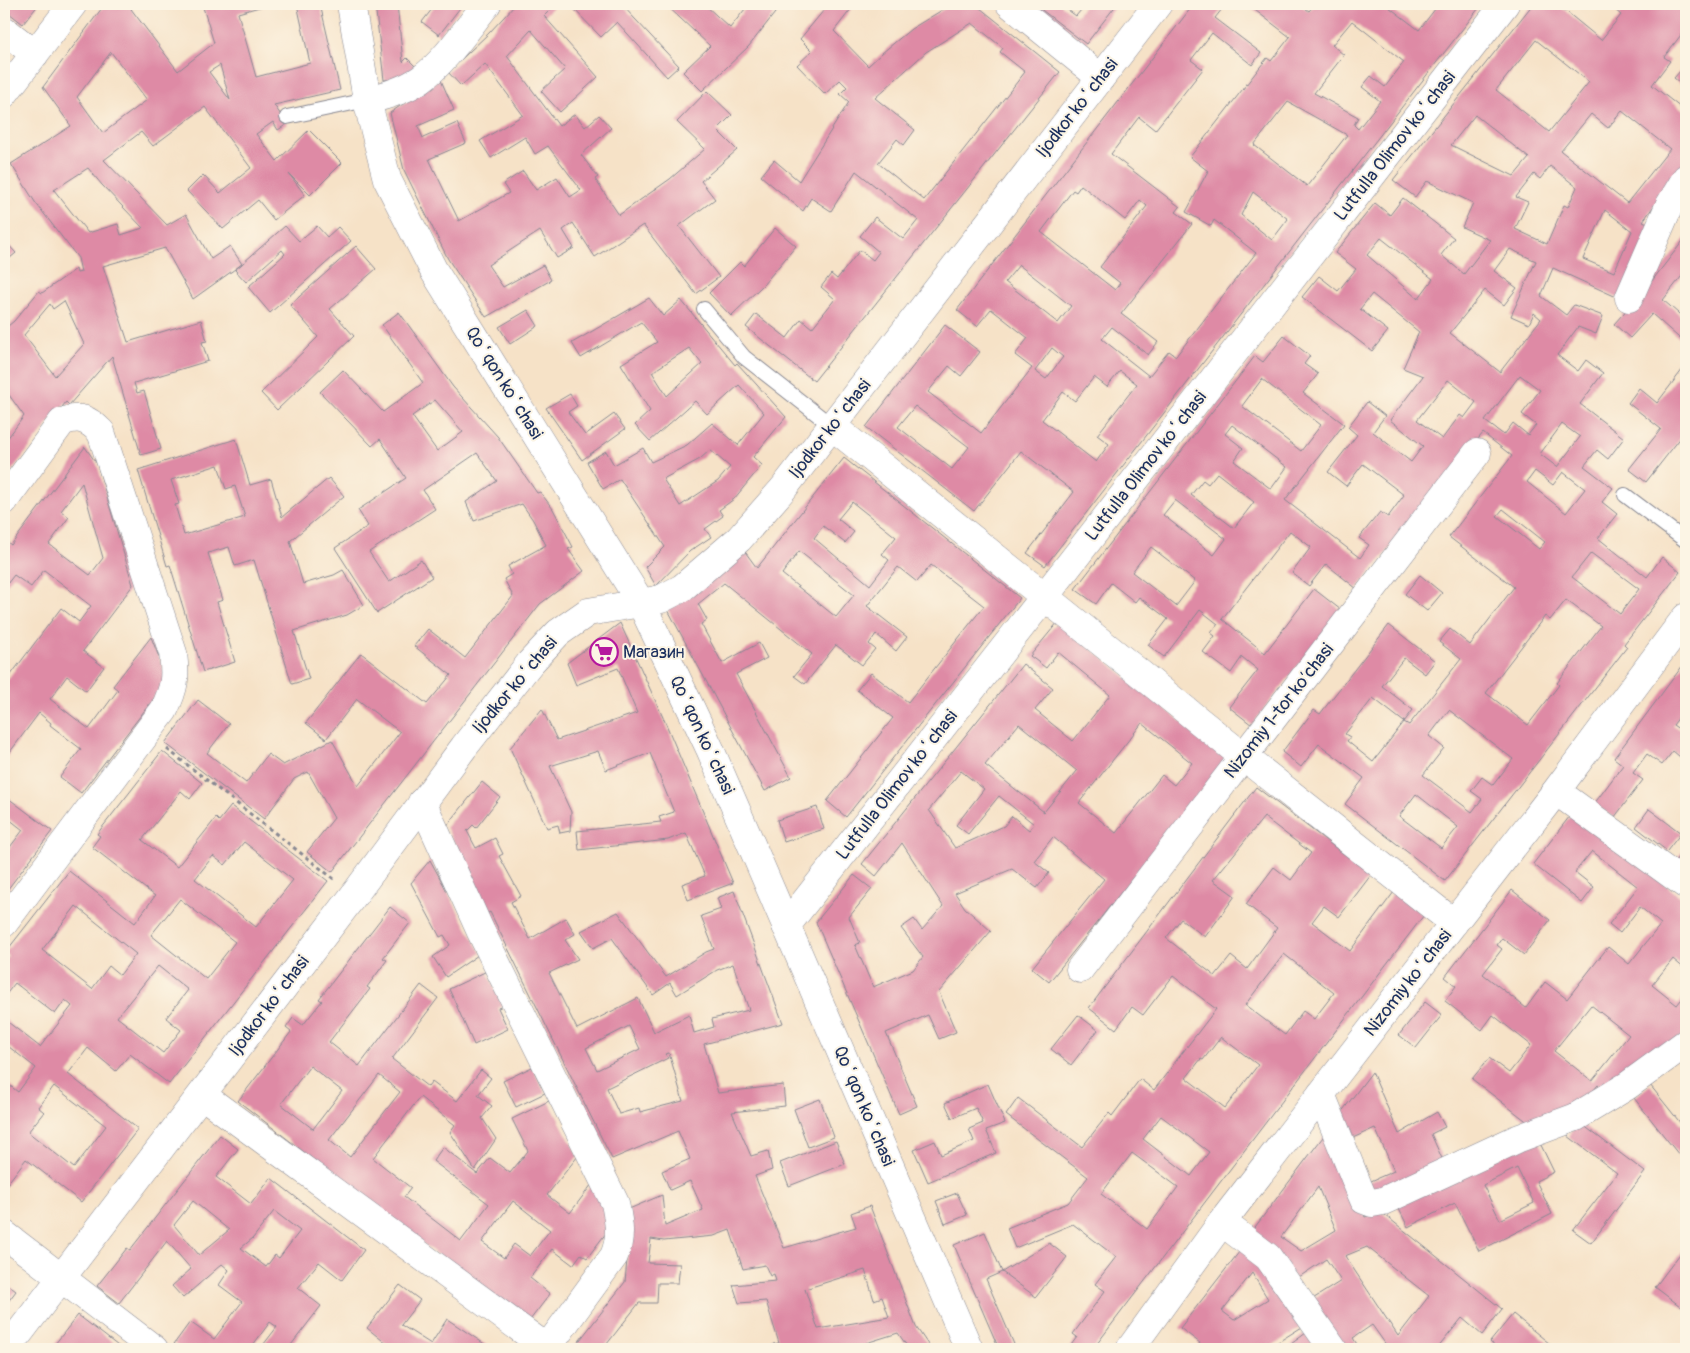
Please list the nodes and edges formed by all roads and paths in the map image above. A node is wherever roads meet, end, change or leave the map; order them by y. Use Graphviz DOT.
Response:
graph roads {
  1 [pos="73,4"];
  2 [pos="351,4"];
  3 [pos="487,4"];
  4 [pos="1010,4"];
  5 [pos="1158,4"];
  6 [pos="1504,4"];
  7 [pos="4,30"];
  8 [pos="35,54"];
  9 [pos="1101,78"];
  10 [pos="4,94"];
  11 [pos="367,100"];
  12 [pos="287,117"];
  13 [pos="1686,178"];
  14 [pos="1629,298"];
  15 [pos="704,310"];
  16 [pos="832,426"];
  17 [pos="1477,453"];
  18 [pos="1625,495"];
  19 [pos="4,501"];
  20 [pos="1686,541"];
  21 [pos="1045,596"];
  22 [pos="641,603"];
  23 [pos="1686,617"];
  24 [pos="147,733"];
  25 [pos="1244,757"];
  26 [pos="1556,790"];
  27 [pos="422,802"];
  28 [pos="1686,886"];
  29 [pos="354,895"];
  30 [pos="4,923"];
  31 [pos="1454,923"];
  32 [pos="786,926"];
  33 [pos="1080,968"];
  34 [pos="1686,1043"];
  35 [pos="1321,1094"];
  36 [pos="202,1095"];
  37 [pos="1222,1222"];
  38 [pos="4,1234"];
  39 [pos="61,1278"];
  40 [pos="7,1349"];
  41 [pos="154,1349"];
  42 [pos="548,1349"];
  43 [pos="969,1349"];
  44 [pos="1130,1349"];
  45 [pos="1333,1349"];
  1 -- 8 [label="street"];
  2 -- 11 [label="street, Qoʻqon koʻchasi"];
  3 -- 11 [label="street"];
  4 -- 9 [label="street"];
  5 -- 9 [label="street, Ijodkor koʻchasi"];
  6 -- 21 [label="street, Lutfulla Olimov koʻchasi"];
  7 -- 8 [label="street"];
  8 -- 10 [label="street"];
  9 -- 16 [label="street, Ijodkor koʻchasi"];
  11 -- 12 [label="lane"];
  11 -- 22 [label="street, Qoʻqon koʻchasi"];
  13 -- 14 [label="street"];
  15 -- 16 [label="lane"];
  16 -- 21 [label="street"];
  16 -- 22 [label="street, Ijodkor koʻchasi"];
  17 -- 25 [label="street, Nizomiy 1-tor koʼchasi"];
  18 -- 20 [label="lane"];
  19 -- 24 [label="street"];
  21 -- 25 [label="street"];
  21 -- 32 [label="street, Lutfulla Olimov koʻchasi"];
  22 -- 27 [label="street, Ijodkor koʻchasi"];
  22 -- 32 [label="street, Qoʻqon koʻchasi"];
  23 -- 26 [label="street, Nizomiy koʻchasi"];
  24 -- 29 [label="path"];
  24 -- 30 [label="street"];
  25 -- 31 [label="street"];
  25 -- 33 [label="street, Nizomiy 1-tor koʼchasi"];
  26 -- 28 [label="street"];
  26 -- 31 [label="street, Nizomiy koʻchasi"];
  27 -- 29 [label="street, Ijodkor koʻchasi"];
  27 -- 42 [label="street"];
  29 -- 36 [label="street, Ijodkor koʻchasi"];
  31 -- 35 [label="street, Nizomiy koʻchasi"];
  32 -- 43 [label="street, Qoʻqon koʻchasi"];
  34 -- 35 [label="street"];
  35 -- 37 [label="street, Nizomiy koʻchasi"];
  36 -- 39 [label="street, Ijodkor koʻchasi"];
  36 -- 42 [label="street"];
  37 -- 44 [label="street, Nizomiy koʻchasi"];
  37 -- 45 [label="street"];
  38 -- 39 [label="street"];
  39 -- 40 [label="street, Ijodkor koʻchasi"];
  39 -- 41 [label="street"];
}
